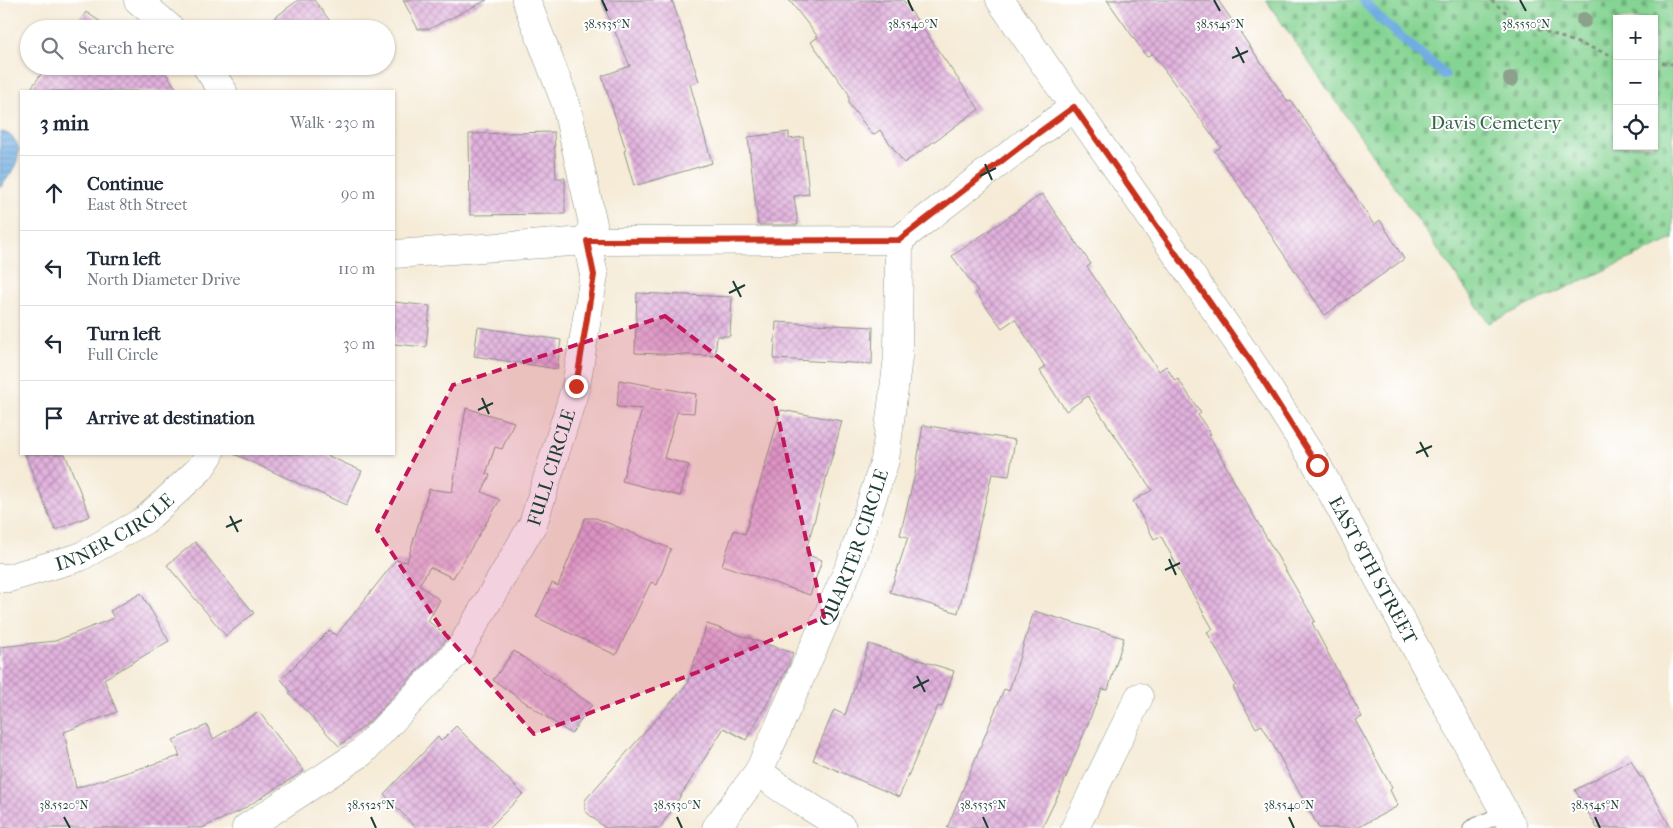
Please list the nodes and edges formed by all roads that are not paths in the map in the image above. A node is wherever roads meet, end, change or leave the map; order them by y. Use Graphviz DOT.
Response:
graph roads {
  1 [pos="138,0"];
  2 [pos="526,0"];
  3 [pos="1000,0"];
  4 [pos="161,20"];
  5 [pos="212,75"];
  6 [pos="222,90"];
  7 [pos="1074,107"];
  8 [pos="899,240"];
  9 [pos="587,241"];
  10 [pos="395,254"];
  11 [pos="209,455"];
  12 [pos="0,578"];
  13 [pos="1139,697"];
  14 [pos="759,771"];
  15 [pos="1508,821"];
  16 [pos="246,828"];
  17 [pos="716,828"];
  18 [pos="842,828"];
  19 [pos="1075,828"];
  20 [pos="1471,828"];
  1 -- 4 [label="street"];
  2 -- 9 [label="street, FULL CIRCLE"];
  3 -- 7 [label="street, EAST 8TH STREET"];
  5 -- 6 [label="street"];
  7 -- 8 [label="street"];
  7 -- 15 [label="street, EAST 8TH STREET"];
  8 -- 9 [label="street"];
  8 -- 14 [label="street, QUARTER CIRCLE"];
  9 -- 10 [label="street"];
  9 -- 16 [label="street, FULL CIRCLE"];
  11 -- 12 [label="street, INNER CIRCLE"];
  13 -- 19 [label="street"];
  14 -- 17 [label="street, QUARTER CIRCLE"];
  14 -- 18 [label="street"];
  15 -- 20 [label="lane"];
}
